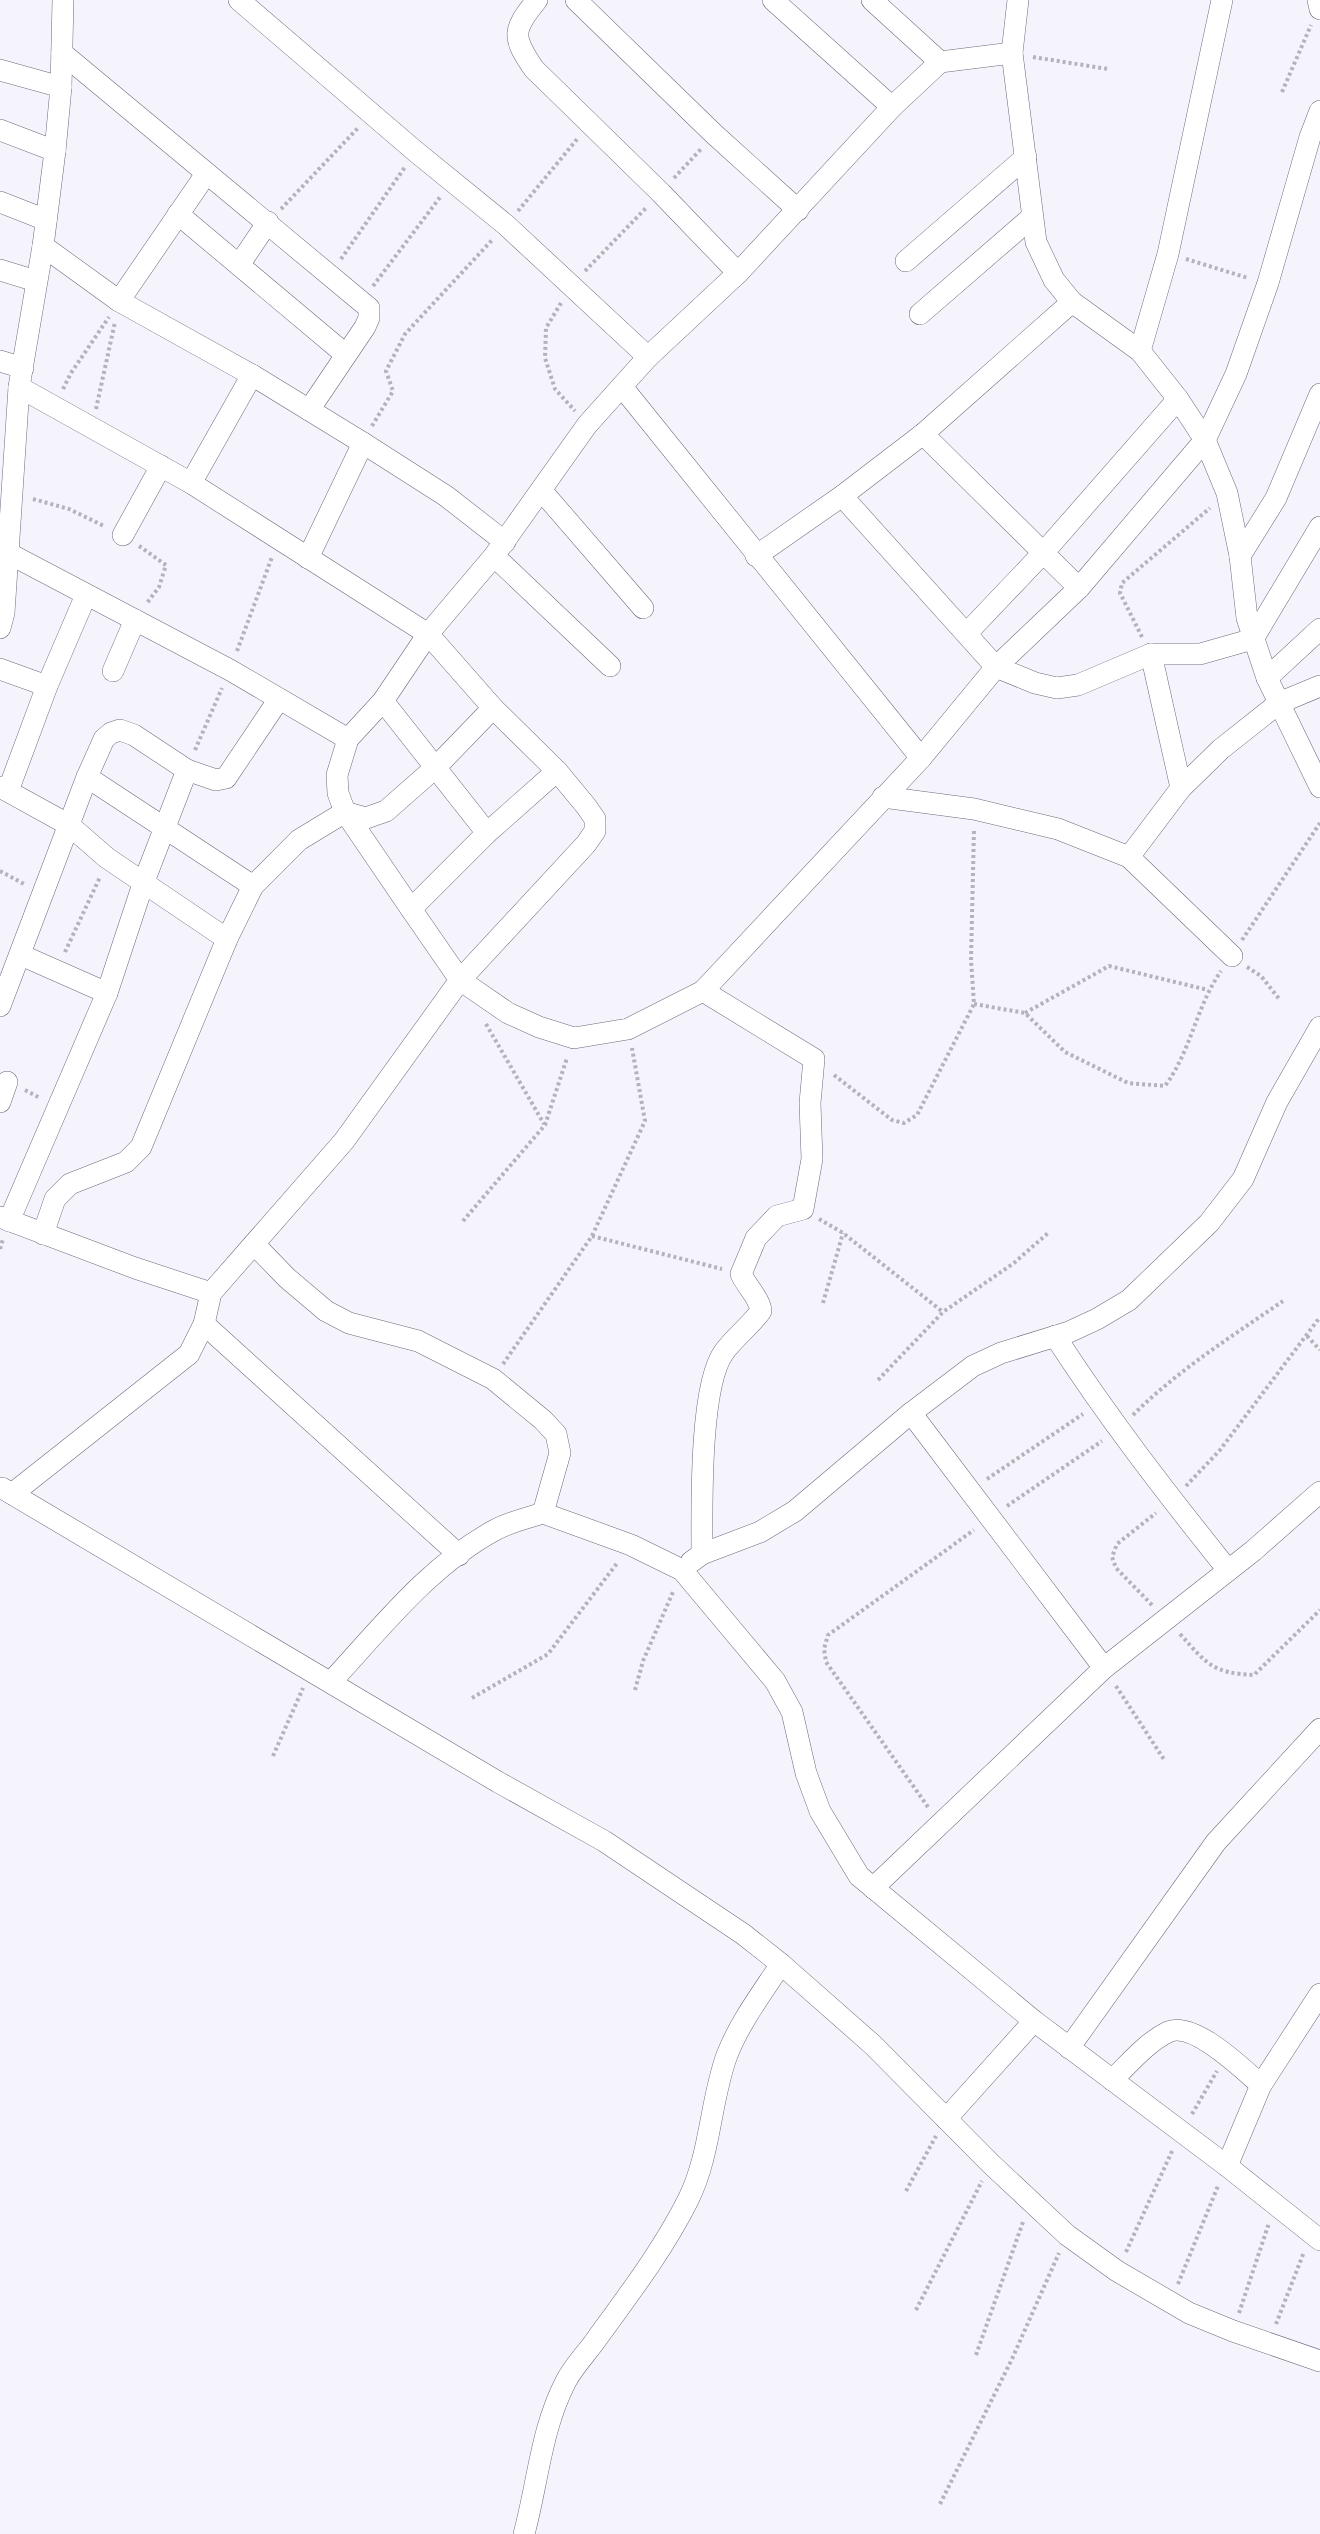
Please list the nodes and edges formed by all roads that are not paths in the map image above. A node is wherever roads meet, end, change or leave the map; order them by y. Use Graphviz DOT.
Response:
graph roads {
  1 [pos="63,0"];
  2 [pos="239,0"];
  3 [pos="537,0"];
  4 [pos="576,0"];
  5 [pos="773,0"];
  6 [pos="872,0"];
  7 [pos="1018,0"];
  8 [pos="1222,0"];
  9 [pos="62,53"];
  10 [pos="1012,53"];
  11 [pos="940,62"];
  12 [pos="0,70"];
  13 [pos="61,87"];
  14 [pos="892,107"];
  15 [pos="1320,111"];
  16 [pos="0,130"];
  17 [pos="55,151"];
  18 [pos="1026,157"];
  19 [pos="206,174"];
  20 [pos="0,202"];
  21 [pos="798,210"];
  22 [pos="178,214"];
  23 [pos="1032,217"];
  24 [pos="46,220"];
  25 [pos="268,222"];
  26 [pos="43,246"];
  27 [pos="906,261"];
  28 [pos="239,265"];
  29 [pos="0,270"];
  30 [pos="738,273"];
  31 [pos="36,281"];
  32 [pos="120,301"];
  33 [pos="1072,302"];
  34 [pos="920,314"];
  35 [pos="1140,351"];
  36 [pos="345,354"];
  37 [pos="648,357"];
  38 [pos="0,361"];
  39 [pos="252,375"];
  40 [pos="21,378"];
  41 [pos="623,388"];
  42 [pos="1320,394"];
  43 [pos="1178,399"];
  44 [pos="309,410"];
  45 [pos="923,434"];
  46 [pos="1205,440"];
  47 [pos="363,443"];
  48 [pos="161,466"];
  49 [pos="191,483"];
  50 [pos="6,490"];
  51 [pos="541,490"];
  52 [pos="842,496"];
  53 [pos="1320,527"];
  54 [pos="123,535"];
  55 [pos="500,549"];
  56 [pos="1044,552"];
  57 [pos="8,553"];
  58 [pos="756,556"];
  59 [pos="1240,556"];
  60 [pos="308,558"];
  61 [pos="3,578"];
  62 [pos="1079,588"];
  63 [pos="86,595"];
  64 [pos="643,608"];
  65 [pos="135,620"];
  66 [pos="0,628"];
  67 [pos="1320,629"];
  68 [pos="967,633"];
  69 [pos="428,634"];
  70 [pos="1253,639"];
  71 [pos="1151,654"];
  72 [pos="610,666"];
  73 [pos="996,667"];
  74 [pos="0,669"];
  75 [pos="113,671"];
  76 [pos="1267,678"];
  77 [pos="46,686"];
  78 [pos="1320,686"];
  79 [pos="279,699"];
  80 [pos="383,701"];
  81 [pos="1279,703"];
  82 [pos="493,708"];
  83 [pos="348,739"];
  84 [pos="921,758"];
  85 [pos="436,767"];
  86 [pos="187,770"];
  87 [pos="557,771"];
  88 [pos="87,777"];
  89 [pos="1320,787"];
  90 [pos="1181,788"];
  91 [pos="4,789"];
  92 [pos="883,797"];
  93 [pos="345,812"];
  94 [pos="69,825"];
  95 [pos="164,829"];
  96 [pos="487,833"];
  97 [pos="1129,857"];
  98 [pos="143,884"];
  99 [pos="253,886"];
  100 [pos="411,909"];
  101 [pos="227,939"];
  102 [pos="21,955"];
  103 [pos="1232,956"];
  104 [pos="460,980"];
  105 [pos="704,991"];
  106 [pos="107,993"];
  107 [pos="0,1006"];
  108 [pos="1320,1027"];
  109 [pos="8,1082"];
  110 [pos="0,1102"];
  111 [pos="4,1219"];
  112 [pos="43,1234"];
  113 [pos="254,1244"];
  114 [pos="212,1293"];
  115 [pos="204,1324"];
  116 [pos="1055,1336"];
  117 [pos="911,1413"];
  118 [pos="6,1490"];
  119 [pos="1320,1492"];
  120 [pos="543,1513"];
  121 [pos="702,1554"];
  122 [pos="459,1555"];
  123 [pos="682,1569"];
  124 [pos="1228,1570"];
  125 [pos="1104,1668"];
  126 [pos="330,1682"];
  127 [pos="1320,1729"];
  128 [pos="873,1888"];
  129 [pos="781,1964"];
  130 [pos="1320,1994"];
  131 [pos="1034,2021"];
  132 [pos="1069,2048"];
  133 [pos="1112,2080"];
  134 [pos="1261,2085"];
  135 [pos="946,2119"];
  136 [pos="1227,2166"];
  137 [pos="1316,2236"];
  138 [pos="1320,2361"];
  139 [pos="524,2534"];
  1 -- 9 [label="street"];
  2 -- 37 [label="street"];
  3 -- 30 [label="street"];
  4 -- 21 [label="street"];
  5 -- 14 [label="street"];
  6 -- 11 [label="street"];
  7 -- 10 [label="street"];
  8 -- 35 [label="street"];
  9 -- 13 [label="street"];
  9 -- 19 [label="street"];
  10 -- 11 [label="street"];
  10 -- 18 [label="street"];
  11 -- 14 [label="street"];
  12 -- 13 [label="street"];
  13 -- 17 [label="street"];
  14 -- 21 [label="street"];
  15 -- 46 [label="street"];
  16 -- 17 [label="street"];
  17 -- 24 [label="street"];
  18 -- 23 [label="street"];
  18 -- 27 [label="street"];
  19 -- 22 [label="street"];
  19 -- 25 [label="street"];
  20 -- 24 [label="street"];
  21 -- 30 [label="street"];
  22 -- 28 [label="street"];
  22 -- 32 [label="street"];
  23 -- 33 [label="street"];
  23 -- 34 [label="street"];
  24 -- 26 [label="street"];
  25 -- 28 [label="street"];
  25 -- 36 [label="street"];
  26 -- 31 [label="street"];
  26 -- 32 [label="street"];
  28 -- 36 [label="street"];
  29 -- 31 [label="street"];
  30 -- 37 [label="street"];
  31 -- 40 [label="street"];
  32 -- 39 [label="street"];
  33 -- 35 [label="street"];
  33 -- 45 [label="street"];
  35 -- 43 [label="street"];
  36 -- 44 [label="street"];
  37 -- 41 [label="street"];
  38 -- 40 [label="street"];
  39 -- 44 [label="street"];
  39 -- 49 [label="street"];
  40 -- 48 [label="street"];
  40 -- 50 [label="street"];
  41 -- 51 [label="street"];
  41 -- 58 [label="street"];
  42 -- 59 [label="street"];
  43 -- 46 [label="street"];
  43 -- 56 [label="street"];
  44 -- 47 [label="street"];
  45 -- 52 [label="street"];
  45 -- 56 [label="street"];
  46 -- 59 [label="street"];
  46 -- 62 [label="street"];
  47 -- 55 [label="street"];
  47 -- 60 [label="street"];
  48 -- 49 [label="street"];
  48 -- 54 [label="street"];
  49 -- 60 [label="street"];
  50 -- 57 [label="street"];
  51 -- 55 [label="street"];
  51 -- 64 [label="street"];
  52 -- 58 [label="street"];
  52 -- 68 [label="street"];
  53 -- 70 [label="street"];
  55 -- 69 [label="street"];
  55 -- 72 [label="street"];
  56 -- 62 [label="street"];
  56 -- 68 [label="street"];
  57 -- 61 [label="street"];
  57 -- 63 [label="street"];
  58 -- 84 [label="street"];
  59 -- 70 [label="street"];
  60 -- 69 [label="street"];
  61 -- 66 [label="street"];
  62 -- 73 [label="street"];
  63 -- 65 [label="street"];
  63 -- 77 [label="street"];
  65 -- 75 [label="street"];
  65 -- 79 [label="street"];
  67 -- 76 [label="street"];
  68 -- 73 [label="street"];
  69 -- 80 [label="street"];
  69 -- 82 [label="street"];
  70 -- 71 [label="street"];
  70 -- 76 [label="street"];
  71 -- 73 [label="street"];
  71 -- 90 [label="street"];
  73 -- 84 [label="street"];
  74 -- 77 [label="street"];
  76 -- 81 [label="street"];
  77 -- 91 [label="street"];
  78 -- 81 [label="street"];
  79 -- 83 [label="street"];
  79 -- 86 [label="street"];
  80 -- 83 [label="street"];
  80 -- 85 [label="street"];
  81 -- 89 [label="street"];
  81 -- 90 [label="street"];
  82 -- 85 [label="street"];
  82 -- 87 [label="street"];
  83 -- 93 [label="street"];
  84 -- 92 [label="street"];
  85 -- 93 [label="street"];
  85 -- 96 [label="street"];
  86 -- 88 [label="street"];
  86 -- 95 [label="street"];
  87 -- 96 [label="street"];
  87 -- 104 [label="street"];
  88 -- 94 [label="street"];
  88 -- 95 [label="street"];
  90 -- 97 [label="street"];
  91 -- 94 [label="street"];
  92 -- 97 [label="street"];
  92 -- 105 [label="street"];
  93 -- 99 [label="street"];
  93 -- 100 [label="street"];
  94 -- 98 [label="street"];
  94 -- 102 [label="street"];
  95 -- 98 [label="street"];
  95 -- 99 [label="street"];
  96 -- 100 [label="street"];
  97 -- 103 [label="street"];
  98 -- 101 [label="street"];
  98 -- 106 [label="street"];
  99 -- 101 [label="street"];
  100 -- 104 [label="street"];
  101 -- 112 [label="street"];
  102 -- 106 [label="street"];
  102 -- 107 [label="street"];
  104 -- 105 [label="street"];
  104 -- 113 [label="street"];
  105 -- 121 [label="street"];
  106 -- 111 [label="street"];
  108 -- 116 [label="street"];
  109 -- 110 [label="street"];
  111 -- 112 [label="street"];
  112 -- 114 [label="street"];
  113 -- 114 [label="street"];
  113 -- 120 [label="street"];
  114 -- 115 [label="street"];
  115 -- 118 [label="street"];
  115 -- 122 [label="street"];
  116 -- 117 [label="street"];
  116 -- 124 [label="street"];
  117 -- 121 [label="street"];
  117 -- 125 [label="street"];
  118 -- 126 [label="street"];
  119 -- 124 [label="street"];
  120 -- 122 [label="street"];
  120 -- 123 [label="street"];
  121 -- 123 [label="street"];
  122 -- 126 [label="street"];
  123 -- 128 [label="street"];
  124 -- 125 [label="street"];
  125 -- 128 [label="street"];
  126 -- 129 [label="street"];
  127 -- 132 [label="street"];
  128 -- 131 [label="street"];
  129 -- 135 [label="street"];
  129 -- 139 [label="street"];
  130 -- 134 [label="street"];
  131 -- 132 [label="street"];
  131 -- 135 [label="street"];
  132 -- 133 [label="street"];
  133 -- 134 [label="street"];
  133 -- 136 [label="street"];
  134 -- 136 [label="street"];
  135 -- 138 [label="street"];
  136 -- 137 [label="street"];
}
